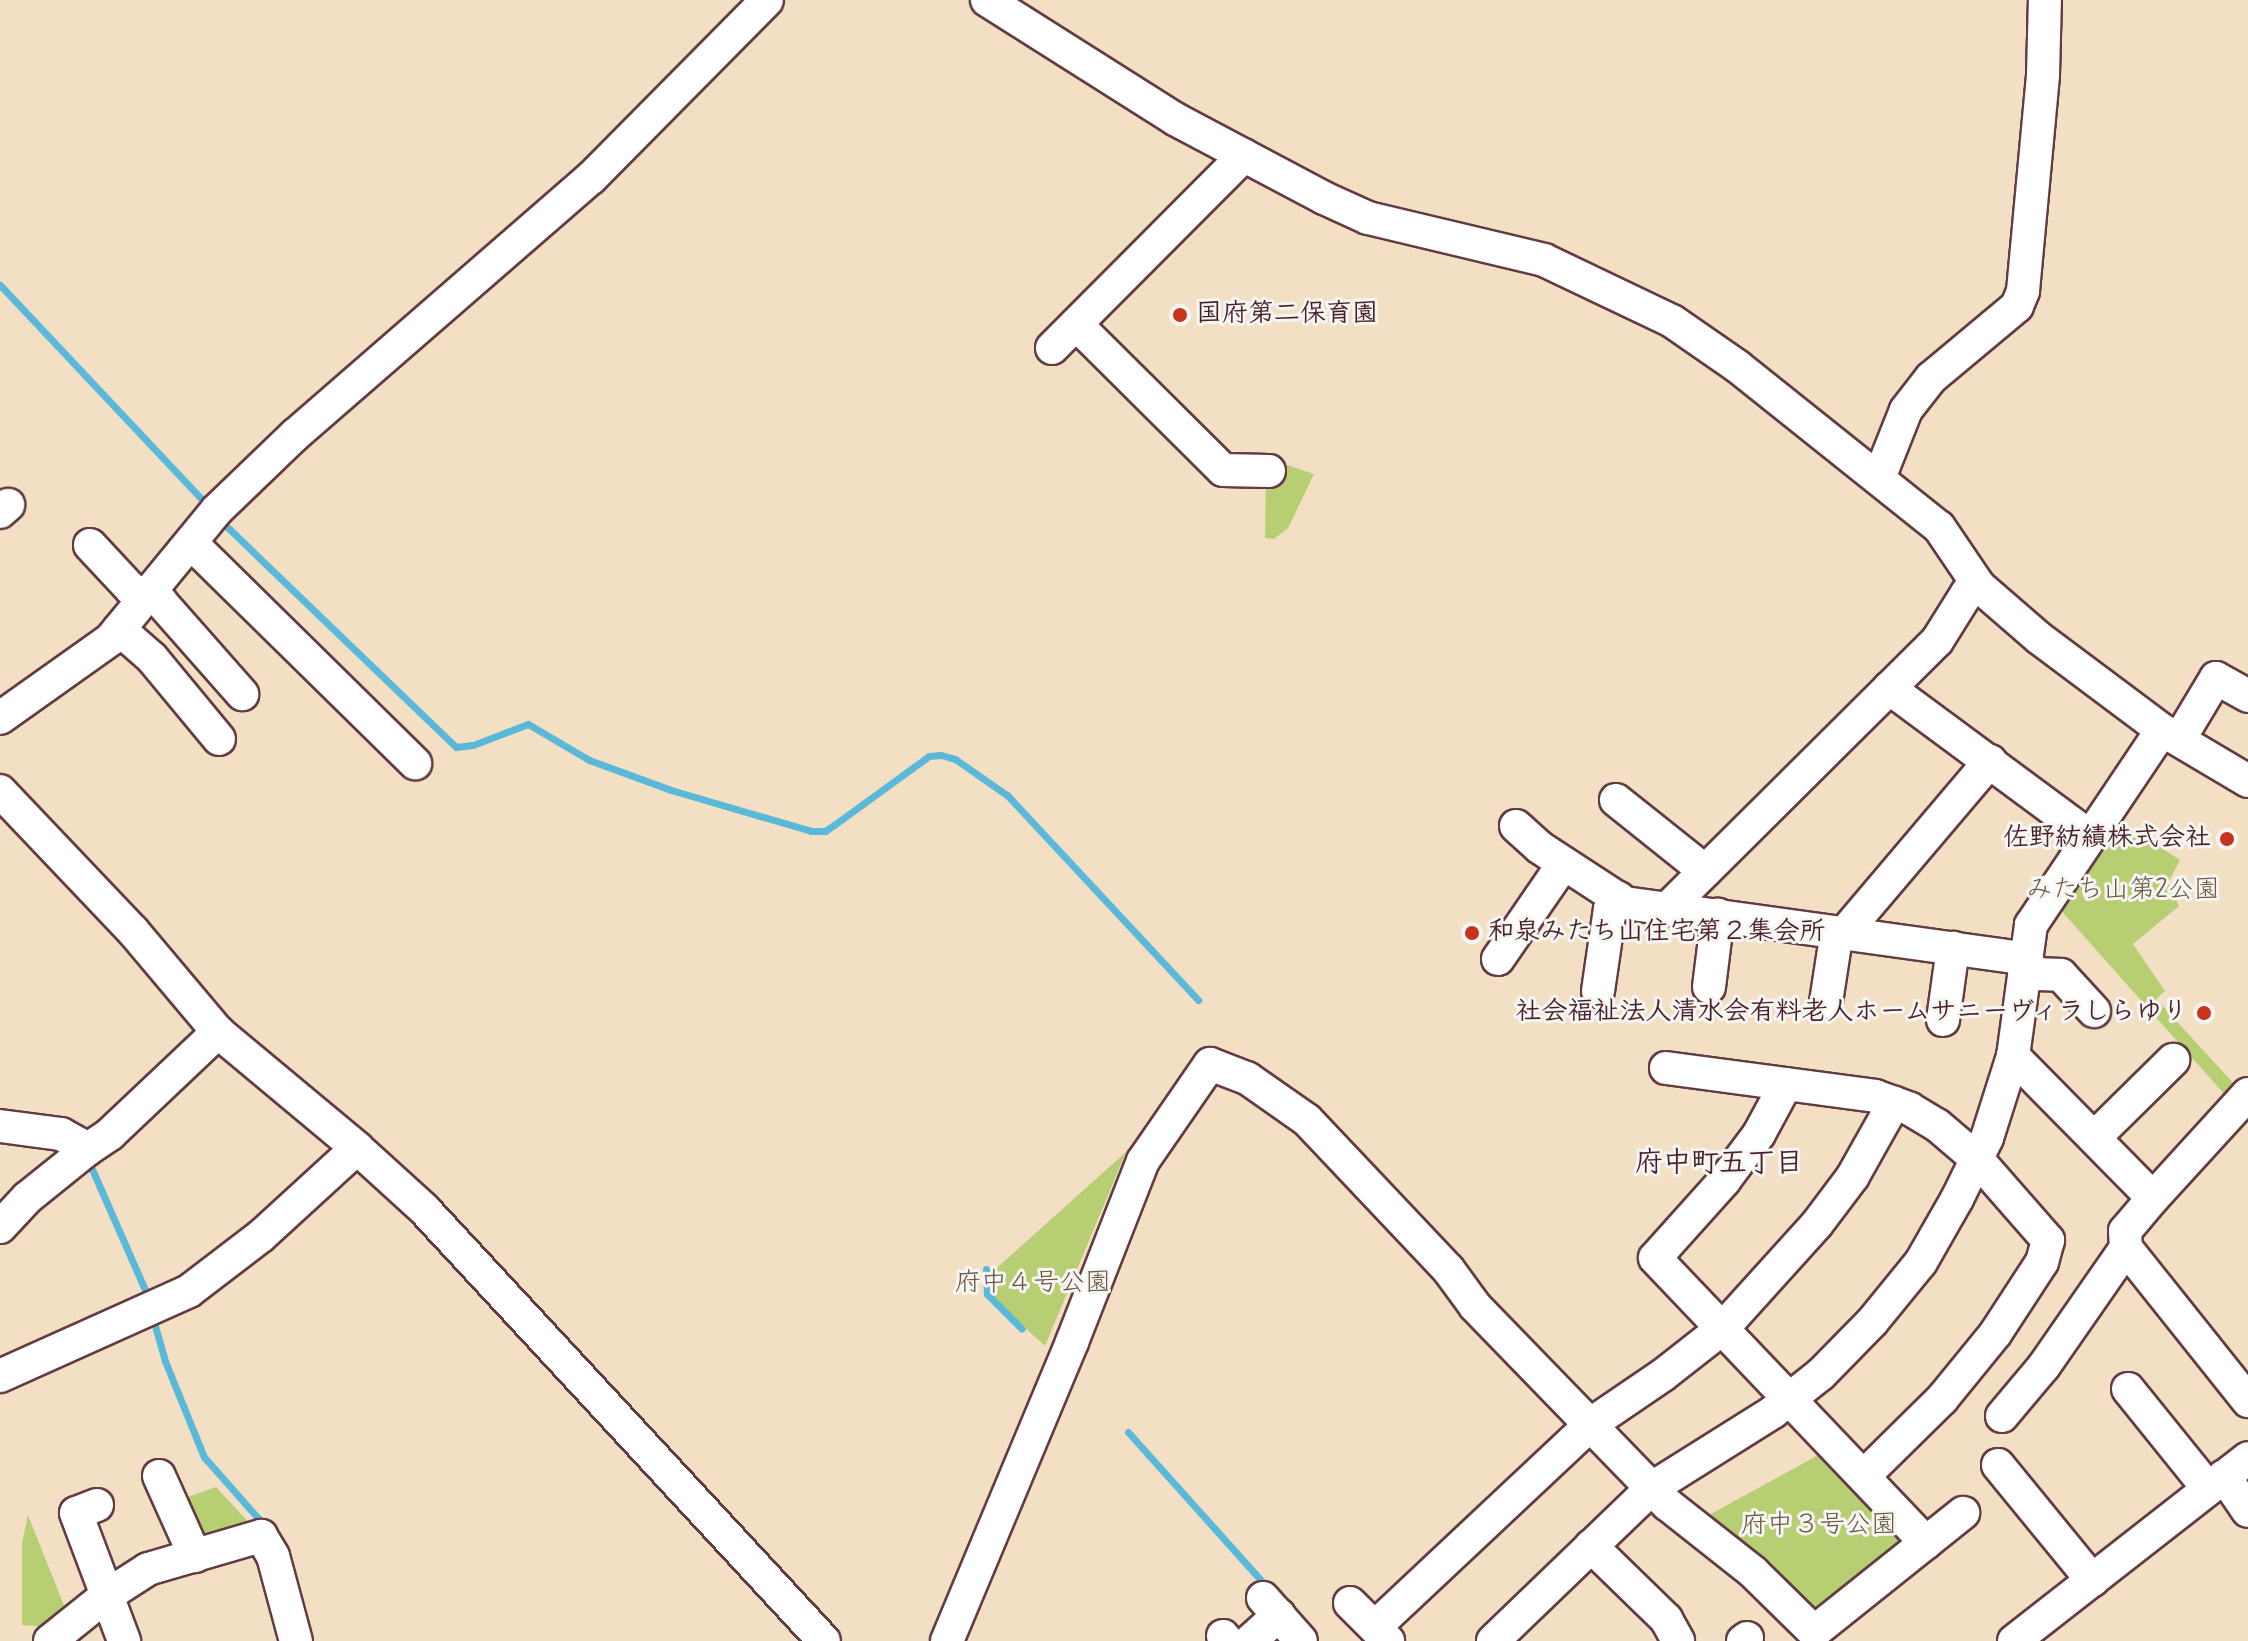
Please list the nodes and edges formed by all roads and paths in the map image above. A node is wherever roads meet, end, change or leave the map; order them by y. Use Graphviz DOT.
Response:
graph roads {
  1 [pos="767,0"];
  2 [pos="987,0"];
  3 [pos="2045,0"];
  4 [pos="1244,155"];
  5 [pos="1076,324"];
  6 [pos="1052,348"];
  7 [pos="1269,471"];
  8 [pos="1879,478"];
  9 [pos="192,544"];
  10 [pos="90,545"];
  11 [pos="1979,586"];
  12 [pos="147,596"];
  13 [pos="119,629"];
  14 [pos="226,688"];
  15 [pos="1889,688"];
  16 [pos="2248,696"];
  17 [pos="0,718"];
  18 [pos="2171,734"];
  19 [pos="219,739"];
  20 [pos="400,758"];
  21 [pos="1990,761"];
  22 [pos="2248,781"];
  23 [pos="0,791"];
  24 [pos="1616,800"];
  25 [pos="1516,826"];
  26 [pos="2090,837"];
  27 [pos="1564,863"];
  28 [pos="1705,871"];
  29 [pos="1618,898"];
  30 [pos="1668,908"];
  31 [pos="1718,915"];
  32 [pos="1845,932"];
  33 [pos="1953,948"];
  34 [pos="1498,959"];
  35 [pos="2026,962"];
  36 [pos="1709,987"];
  37 [pos="1598,991"];
  38 [pos="1826,1002"];
  39 [pos="2094,1011"];
  40 [pos="1943,1020"];
  41 [pos="218,1032"];
  42 [pos="2013,1056"];
  43 [pos="2173,1060"];
  44 [pos="1666,1068"];
  45 [pos="1786,1084"];
  46 [pos="2248,1094"];
  47 [pos="1894,1103"];
  48 [pos="0,1126"];
  49 [pos="2095,1137"];
  50 [pos="357,1148"];
  51 [pos="88,1149"];
  52 [pos="1977,1159"];
  53 [pos="2153,1198"];
  54 [pos="0,1227"];
  55 [pos="2126,1248"];
  56 [pos="1723,1328"];
  57 [pos="0,1376"];
  58 [pos="2127,1389"];
  59 [pos="1792,1398"];
  60 [pos="2248,1401"];
  61 [pos="2002,1416"];
  62 [pos="1591,1424"];
  63 [pos="2227,1474"];
  64 [pos="1864,1476"];
  65 [pos="2006,1486"];
  66 [pos="172,1487"];
  67 [pos="1652,1488"];
  68 [pos="97,1505"];
  69 [pos="2248,1511"];
  70 [pos="1963,1513"];
  71 [pos="1926,1543"];
  72 [pos="1591,1546"];
  73 [pos="195,1556"];
  74 [pos="2092,1580"];
  75 [pos="106,1596"];
  76 [pos="1350,1603"];
  77 [pos="1382,1634"];
  78 [pos="1683,1635"];
  79 [pos="36,1637"];
  80 [pos="1233,1639"];
  81 [pos="124,1641"];
  82 [pos="296,1641"];
  83 [pos="824,1641"];
  84 [pos="947,1641"];
  85 [pos="1301,1641"];
  86 [pos="1493,1641"];
  87 [pos="2014,1641"];
  1 -- 9 [label="street"];
  2 -- 4 [label="street"];
  3 -- 8 [label="street"];
  4 -- 5 [label="street"];
  4 -- 8 [label="street"];
  5 -- 6 [label="street"];
  5 -- 7 [label="street"];
  8 -- 11 [label="street"];
  9 -- 12 [label="street"];
  9 -- 20 [label="street"];
  10 -- 12 [label="street"];
  11 -- 15 [label="street"];
  11 -- 18 [label="street"];
  12 -- 13 [label="street"];
  12 -- 14 [label="street"];
  13 -- 17 [label="street"];
  13 -- 19 [label="street"];
  15 -- 21 [label="street"];
  15 -- 28 [label="street"];
  16 -- 18 [label="street"];
  18 -- 22 [label="street"];
  18 -- 26 [label="street"];
  21 -- 26 [label="street"];
  21 -- 32 [label="street"];
  23 -- 41 [label="street"];
  24 -- 28 [label="street"];
  25 -- 27 [label="street"];
  26 -- 35 [label="street"];
  27 -- 29 [label="street"];
  27 -- 34 [label="street"];
  28 -- 30 [label="street"];
  29 -- 30 [label="street"];
  29 -- 37 [label="street"];
  30 -- 31 [label="street"];
  31 -- 32 [label="street"];
  31 -- 36 [label="street"];
  32 -- 33 [label="street"];
  32 -- 38 [label="street"];
  33 -- 35 [label="street"];
  33 -- 40 [label="street"];
  35 -- 39 [label="street"];
  35 -- 42 [label="street"];
  41 -- 50 [label="street"];
  41 -- 51 [label="street"];
  42 -- 49 [label="street"];
  42 -- 52 [label="street"];
  43 -- 49 [label="street"];
  44 -- 45 [label="street"];
  45 -- 47 [label="street"];
  45 -- 56 [label="street"];
  46 -- 53 [label="street"];
  47 -- 52 [label="street"];
  47 -- 56 [label="street"];
  48 -- 51 [label="street"];
  49 -- 53 [label="street"];
  50 -- 57 [label="street"];
  50 -- 83 [label="street"];
  51 -- 54 [label="street"];
  52 -- 59 [label="street"];
  52 -- 64 [label="street"];
  53 -- 55 [label="street"];
  55 -- 60 [label="street"];
  55 -- 61 [label="street"];
  56 -- 59 [label="street"];
  56 -- 62 [label="street"];
  58 -- 63 [label="street"];
  59 -- 64 [label="street"];
  59 -- 67 [label="street"];
  62 -- 67 [label="street"];
  62 -- 77 [label="street"];
  62 -- 84 [label="street"];
  63 -- 69 [label="street"];
  63 -- 74 [label="street"];
  64 -- 71 [label="street"];
  65 -- 74 [label="street"];
  66 -- 73 [label="street"];
  67 -- 71 [label="street"];
  67 -- 72 [label="street"];
  68 -- 75 [label="street"];
  70 -- 71 [label="street"];
  72 -- 78 [label="street"];
  72 -- 86 [label="street"];
  73 -- 75 [label="street"];
  73 -- 82 [label="street"];
  74 -- 87 [label="street"];
  75 -- 79 [label="street"];
  75 -- 81 [label="street"];
  76 -- 77 [label="street"];
  80 -- 85 [label="street"];
}
